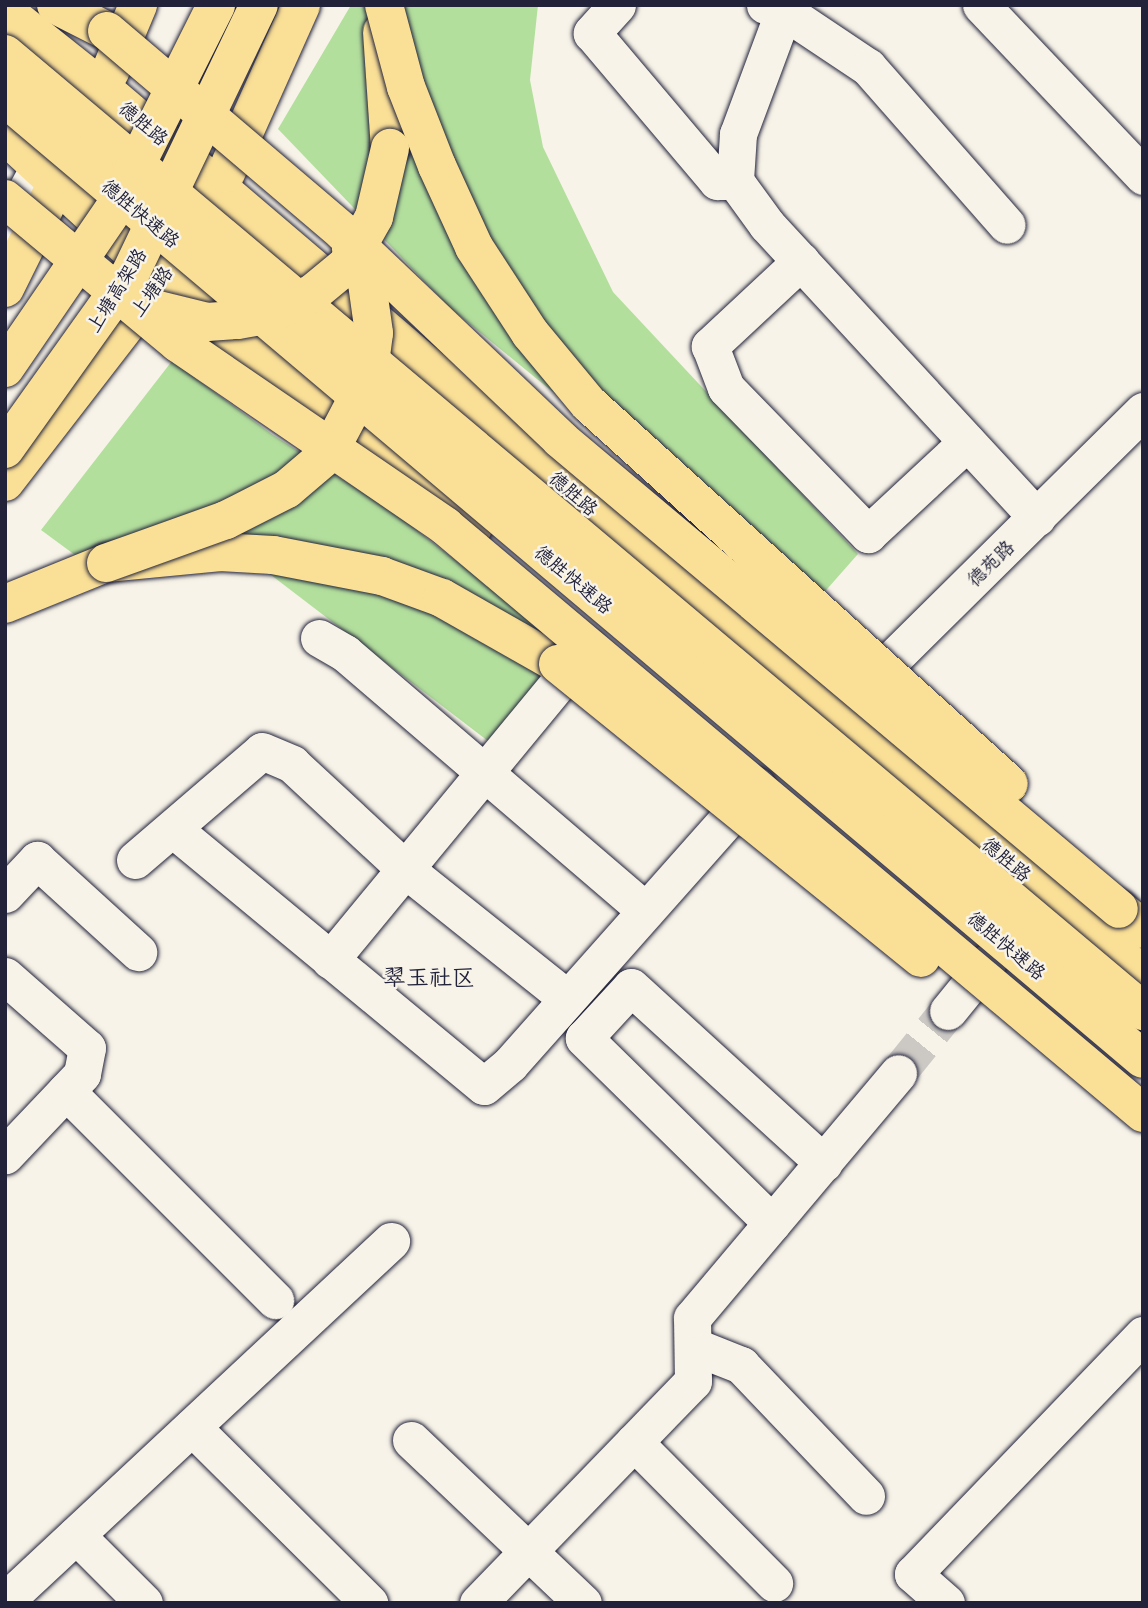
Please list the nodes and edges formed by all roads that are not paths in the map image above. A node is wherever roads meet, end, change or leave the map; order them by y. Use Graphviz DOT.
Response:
graph roads {
  1 [pos="56,5"];
  2 [pos="70,5"];
  3 [pos="138,5"];
  4 [pos="216,5"];
  5 [pos="259,5"];
  6 [pos="300,5"];
  7 [pos="383,5"];
  8 [pos="617,5"];
  9 [pos="982,6"];
  10 [pos="778,7"];
  11 [pos="5,11"];
  12 [pos="107,31"];
  13 [pos="5,54"];
  14 [pos="103,89"];
  15 [pos="5,98"];
  16 [pos="5,135"];
  17 [pos="1136,157"];
  18 [pos="49,173"];
  19 [pos="735,181"];
  20 [pos="220,188"];
  21 [pos="5,198"];
  22 [pos="1007,225"];
  23 [pos="5,230"];
  24 [pos="344,233"];
  25 [pos="801,261"];
  26 [pos="161,279"];
  27 [pos="5,288"];
  28 [pos="127,301"];
  29 [pos="5,368"];
  30 [pos="1143,411"];
  31 [pos="967,442"];
  32 [pos="5,449"];
  33 [pos="5,482"];
  34 [pos="1037,518"];
  35 [pos="106,563"];
  36 [pos="5,604"];
  37 [pos="599,633"];
  38 [pos="319,638"];
  39 [pos="871,676"];
  40 [pos="839,716"];
  41 [pos="484,772"];
  42 [pos="767,774"];
  43 [pos="173,829"];
  44 [pos="135,859"];
  45 [pos="405,869"];
  46 [pos="5,894"];
  47 [pos="646,911"];
  48 [pos="1135,917"];
  49 [pos="138,952"];
  50 [pos="330,960"];
  51 [pos="988,962"];
  52 [pos="1143,975"];
  53 [pos="5,976"];
  54 [pos="568,999"];
  55 [pos="948,1011"];
  56 [pos="1143,1011"];
  57 [pos="1143,1059"];
  58 [pos="898,1073"];
  59 [pos="1128,1090"];
  60 [pos="66,1091"];
  61 [pos="1143,1113"];
  62 [pos="5,1155"];
  63 [pos="824,1163"];
  64 [pos="772,1223"];
  65 [pos="391,1241"];
  66 [pos="275,1300"];
  67 [pos="1143,1335"];
  68 [pos="693,1346"];
  69 [pos="192,1427"];
  70 [pos="411,1440"];
  71 [pos="634,1443"];
  72 [pos="866,1496"];
  73 [pos="76,1535"];
  74 [pos="529,1550"];
  75 [pos="774,1583"];
  76 [pos="5,1601"];
  77 [pos="144,1603"];
  78 [pos="369,1603"];
  79 [pos="478,1603"];
  80 [pos="583,1603"];
  81 [pos="946,1603"];
  1 -- 12 [label="main road"];
  2 -- 12 [label="main road"];
  3 -- 14 [label="main road"];
  4 -- 29 [label="main road, bridge"];
  5 -- 32 [label="main road, 上塘高架路, bridge"];
  6 -- 20 [label="main road, 上塘路"];
  7 -- 28 [label="main road, bridge"];
  7 -- 48 [label="main road, bridge"];
  8 -- 19 [label="street"];
  9 -- 17 [label="street"];
  10 -- 19 [label="street"];
  10 -- 22 [label="street"];
  11 -- 14 [label="main road, 德胜路"];
  12 -- 24 [label="main road, bridge"];
  13 -- 56 [label="main road, 德胜快速路, bridge"];
  14 -- 18 [label="main road"];
  14 -- 20 [label="main road, 德胜路"];
  15 -- 57 [label="main road, 德胜快速路, bridge"];
  16 -- 18 [label="main road"];
  18 -- 23 [label="street"];
  18 -- 26 [label="main road"];
  18 -- 27 [label="main road"];
  19 -- 25 [label="street"];
  20 -- 26 [label="main road, 上塘路"];
  20 -- 40 [label="main road, 德胜路"];
  21 -- 28 [label="main road, bridge"];
  24 -- 35 [label="main road, bridge"];
  24 -- 48 [label="main road, bridge"];
  25 -- 31 [label="street"];
  25 -- 31 [label="street"];
  26 -- 33 [label="main road, 上塘路"];
  26 -- 37 [label="main road"];
  28 -- 59 [label="main road, bridge"];
  30 -- 34 [label="street, 德苑路"];
  31 -- 34 [label="street"];
  34 -- 39 [label="street, 德苑路"];
  35 -- 36 [label="main road"];
  35 -- 59 [label="main road, bridge"];
  37 -- 41 [label="street"];
  37 -- 42 [label="main road"];
  38 -- 41 [label="street"];
  39 -- 40 [label="street, 德苑路"];
  39 -- 48 [label="street"];
  40 -- 52 [label="main road, 德胜路"];
  41 -- 45 [label="street"];
  41 -- 47 [label="street"];
  42 -- 47 [label="street"];
  42 -- 51 [label="main road"];
  43 -- 44 [label="street"];
  43 -- 45 [label="street"];
  43 -- 50 [label="street"];
  45 -- 50 [label="street"];
  45 -- 54 [label="street"];
  46 -- 49 [label="street"];
  47 -- 54 [label="street"];
  50 -- 54 [label="street"];
  51 -- 55 [label="street"];
  51 -- 59 [label="main road"];
  53 -- 60 [label="street"];
  58 -- 63 [label="street"];
  59 -- 61 [label="main road, bridge"];
  60 -- 62 [label="street"];
  60 -- 66 [label="street"];
  63 -- 64 [label="street"];
  63 -- 64 [label="street"];
  64 -- 68 [label="street"];
  65 -- 69 [label="street"];
  67 -- 81 [label="street"];
  68 -- 71 [label="street"];
  68 -- 72 [label="street"];
  69 -- 73 [label="street"];
  69 -- 78 [label="street"];
  70 -- 74 [label="street"];
  71 -- 74 [label="street"];
  71 -- 75 [label="street"];
  73 -- 76 [label="street"];
  73 -- 77 [label="street"];
  74 -- 79 [label="street"];
  74 -- 80 [label="street"];
}
